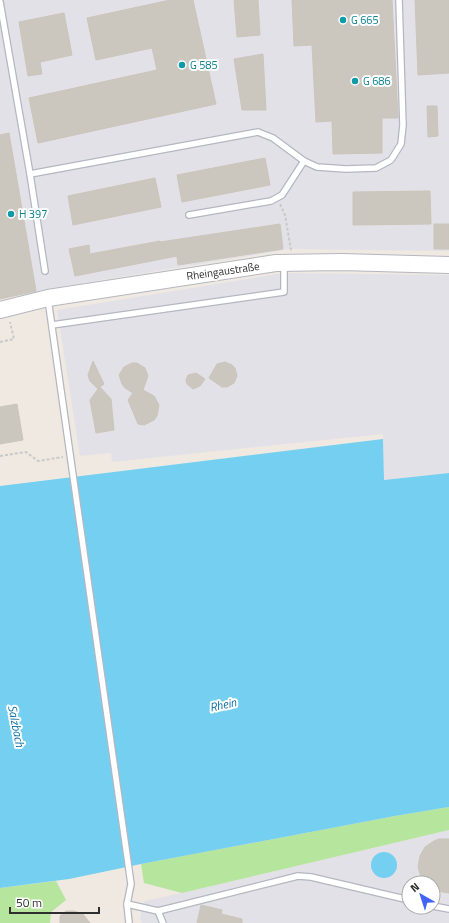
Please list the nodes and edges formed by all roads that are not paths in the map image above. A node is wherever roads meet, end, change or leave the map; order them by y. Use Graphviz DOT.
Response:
graph roads {
  1 [pos="399,0"];
  2 [pos="0,2"];
  3 [pos="304,161"];
  4 [pos="30,174"];
  5 [pos="189,215"];
  6 [pos="288,256"];
  7 [pos="449,265"];
  8 [pos="45,271"];
  9 [pos="48,298"];
  10 [pos="4,310"];
  11 [pos="52,325"];
  12 [pos="401,898"];
  13 [pos="127,904"];
  14 [pos="158,911"];
  15 [pos="129,923"];
  16 [pos="163,923"];
  1 -- 3 [label="lane"];
  2 -- 4 [label="lane"];
  3 -- 4 [label="lane"];
  3 -- 5 [label="lane"];
  4 -- 8 [label="lane"];
  6 -- 7 [label="street, Rheingaustraße"];
  6 -- 9 [label="street, Rheingaustraße"];
  6 -- 11 [label="lane"];
  9 -- 10 [label="street, Rheingaustraße"];
  9 -- 11 [label="lane"];
  11 -- 13 [label="lane"];
  12 -- 14 [label="lane"];
  13 -- 14 [label="lane"];
  13 -- 15 [label="lane"];
  14 -- 16 [label="lane"];
}
